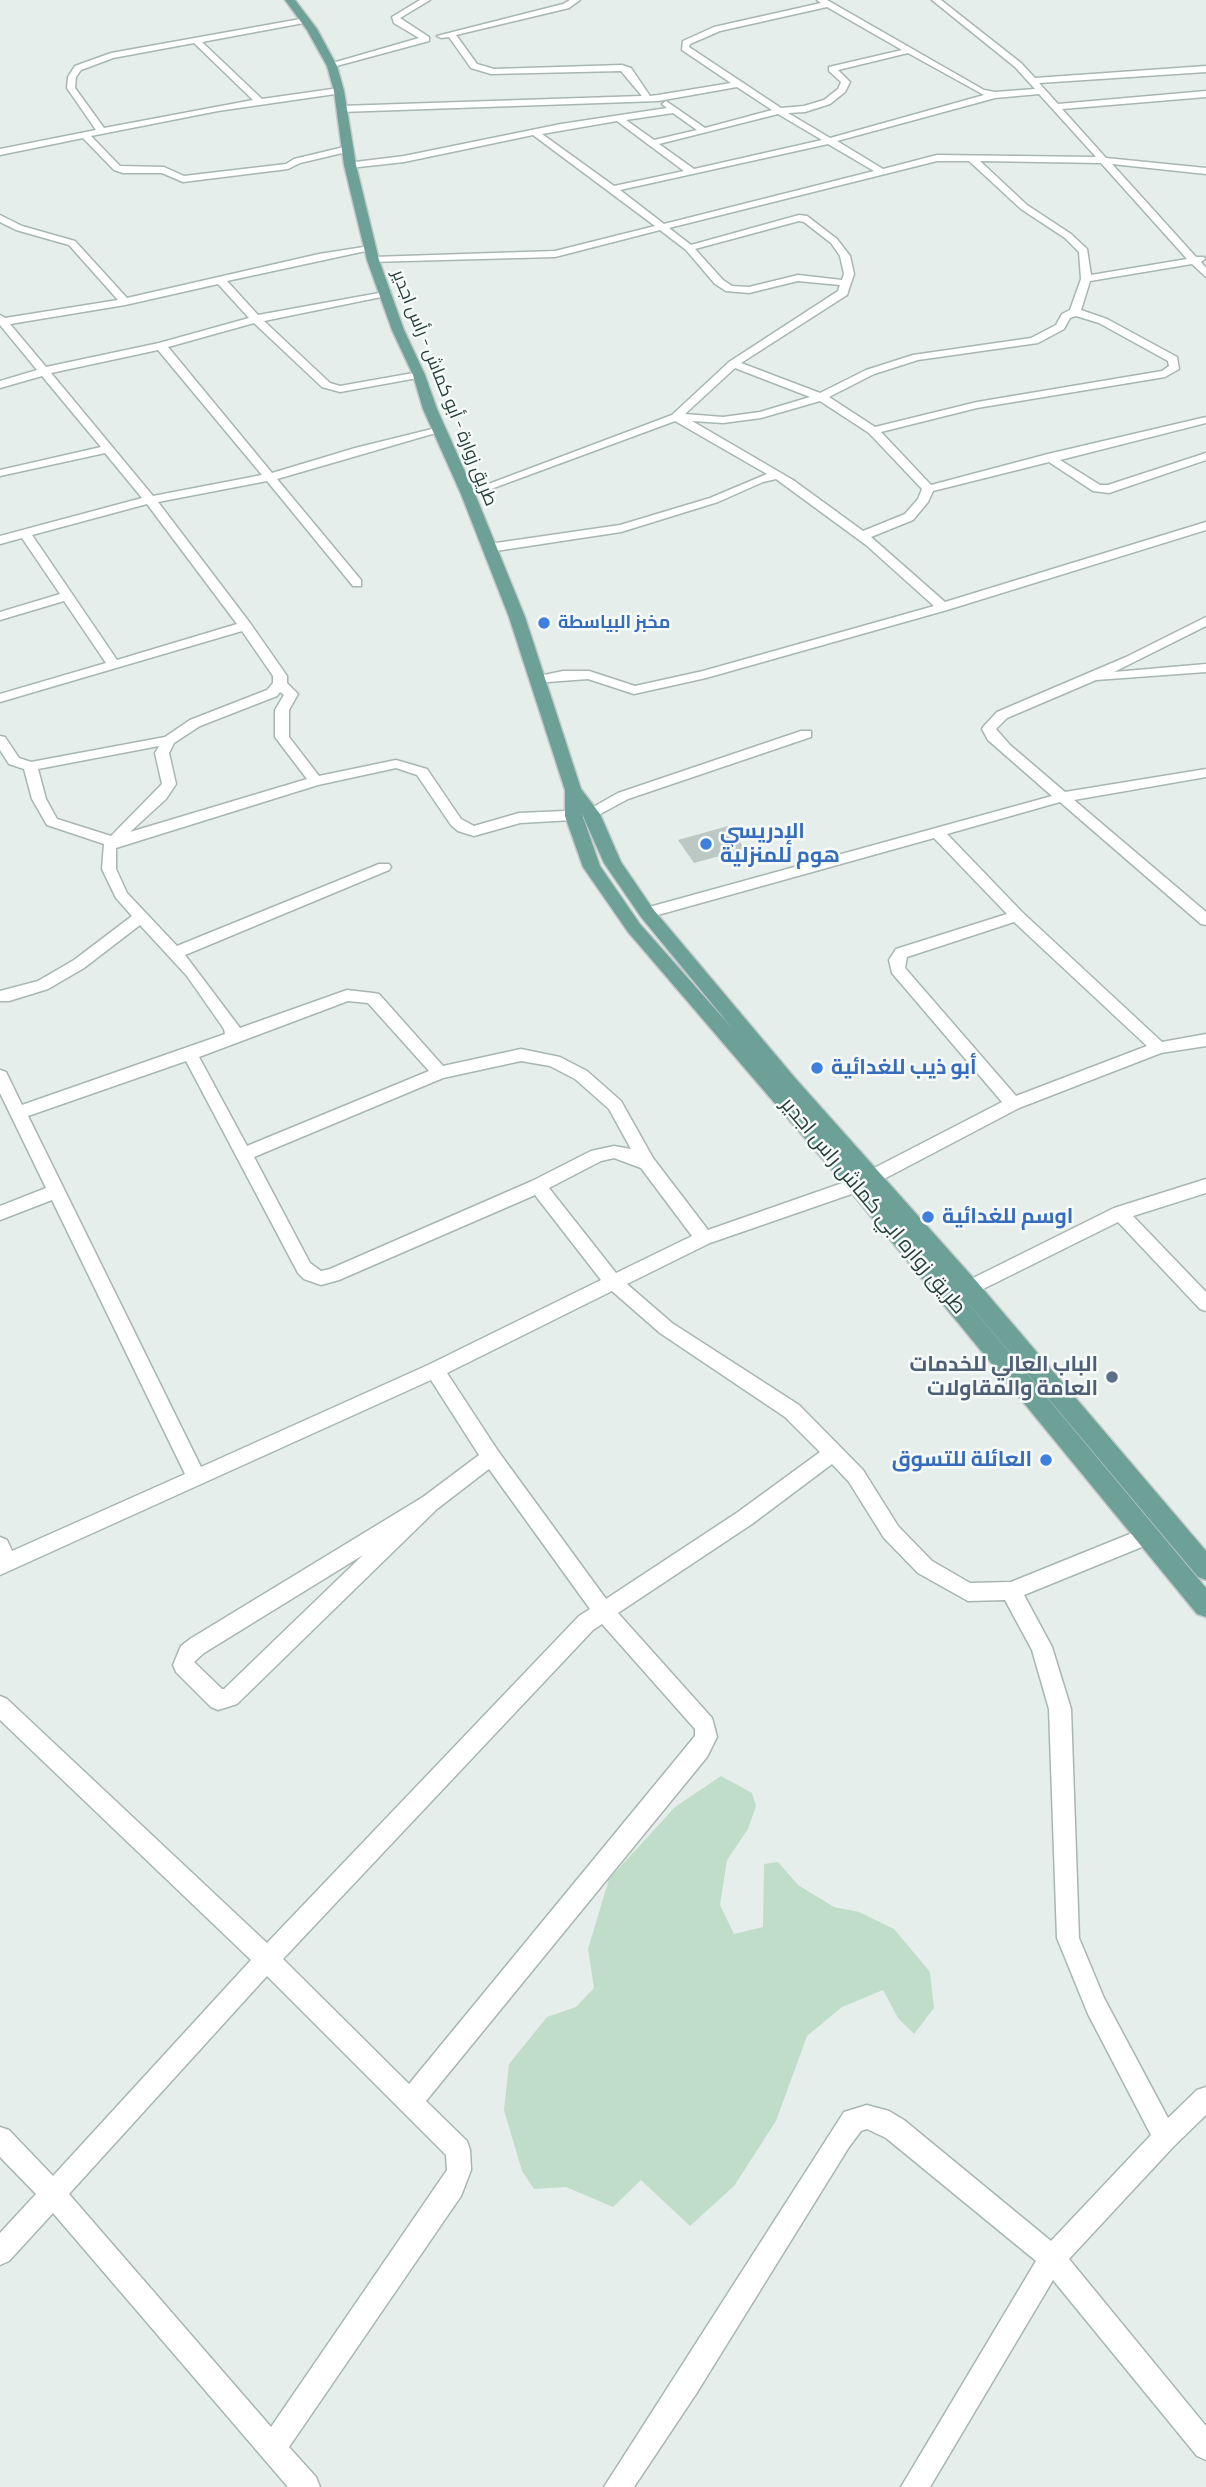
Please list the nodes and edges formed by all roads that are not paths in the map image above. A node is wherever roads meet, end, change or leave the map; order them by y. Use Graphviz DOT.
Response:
graph roads {
  1 [pos="290,0"];
  2 [pos="426,0"];
  3 [pos="576,0"];
  4 [pos="936,0"];
  5 [pos="825,2"];
  6 [pos="306,20"];
  7 [pos="451,34"];
  8 [pos="426,39"];
  9 [pos="194,40"];
  10 [pos="912,50"];
  11 [pos="332,66"];
  12 [pos="1206,69"];
  13 [pos="1032,81"];
  14 [pos="738,85"];
  15 [pos="1040,90"];
  16 [pos="339,91"];
  17 [pos="1206,94"];
  18 [pos="995,95"];
  19 [pos="647,97"];
  20 [pos="658,98"];
  21 [pos="580,100"];
  22 [pos="260,102"];
  23 [pos="1057,107"];
  24 [pos="341,109"];
  25 [pos="674,110"];
  26 [pos="779,111"];
  27 [pos="618,118"];
  28 [pos="594,122"];
  29 [pos="101,131"];
  30 [pos="704,131"];
  31 [pos="534,132"];
  32 [pos="84,134"];
  33 [pos="830,141"];
  34 [pos="653,143"];
  35 [pos="348,149"];
  36 [pos="0,152"];
  37 [pos="972,159"];
  38 [pos="1101,160"];
  39 [pos="350,165"];
  40 [pos="1206,171"];
  41 [pos="692,172"];
  42 [pos="882,172"];
  43 [pos="613,189"];
  44 [pos="0,218"];
  45 [pos="662,228"];
  46 [pos="689,248"];
  47 [pos="371,255"];
  48 [pos="1206,258"];
  49 [pos="1192,260"];
  50 [pos="1206,274"];
  51 [pos="1086,279"];
  52 [pos="220,280"];
  53 [pos="846,283"];
  54 [pos="386,293"];
  55 [pos="125,302"];
  56 [pos="1075,313"];
  57 [pos="1,320"];
  58 [pos="256,320"];
  59 [pos="161,346"];
  60 [pos="733,365"];
  61 [pos="45,371"];
  62 [pos="419,375"];
  63 [pos="0,385"];
  64 [pos="821,397"];
  65 [pos="676,417"];
  66 [pos="1206,420"];
  67 [pos="440,430"];
  68 [pos="873,430"];
  69 [pos="109,449"];
  70 [pos="1206,456"];
  71 [pos="1048,457"];
  72 [pos="0,474"];
  73 [pos="775,476"];
  74 [pos="270,477"];
  75 [pos="928,489"];
  76 [pos="468,494"];
  77 [pos="150,500"];
  78 [pos="1206,526"];
  79 [pos="25,533"];
  80 [pos="862,536"];
  81 [pos="0,541"];
  82 [pos="489,548"];
  83 [pos="358,583"];
  84 [pos="67,596"];
  85 [pos="943,607"];
  86 [pos="0,616"];
  87 [pos="1206,621"];
  88 [pos="245,626"];
  89 [pos="114,665"];
  90 [pos="1206,668"];
  91 [pos="1083,679"];
  92 [pos="539,680"];
  93 [pos="280,684"];
  94 [pos="0,698"];
  95 [pos="806,734"];
  96 [pos="0,740"];
  97 [pos="169,740"];
  98 [pos="30,766"];
  99 [pos="1206,773"];
  100 [pos="316,781"];
  101 [pos="573,790"];
  102 [pos="1062,797"];
  103 [pos="583,815"];
  104 [pos="937,832"];
  105 [pos="114,842"];
  106 [pos="603,865"];
  107 [pos="384,867"];
  108 [pos="647,913"];
  109 [pos="1017,916"];
  110 [pos="140,918"];
  111 [pos="1206,920"];
  112 [pos="175,953"];
  113 [pos="0,996"];
  114 [pos="233,1036"];
  115 [pos="1206,1040"];
  116 [pos="1159,1048"];
  117 [pos="190,1054"];
  118 [pos="440,1073"];
  119 [pos="0,1076"];
  120 [pos="1013,1104"];
  121 [pos="18,1113"];
  122 [pos="245,1154"];
  123 [pos="647,1163"];
  124 [pos="865,1181"];
  125 [pos="538,1186"];
  126 [pos="1206,1186"];
  127 [pos="56,1191"];
  128 [pos="0,1213"];
  129 [pos="1120,1213"];
  130 [pos="704,1238"];
  131 [pos="612,1281"];
  132 [pos="969,1288"];
  133 [pos="1206,1304"];
  134 [pos="435,1370"];
  135 [pos="833,1453"];
  136 [pos="491,1457"];
  137 [pos="197,1479"];
  138 [pos="430,1503"];
  139 [pos="1147,1536"];
  140 [pos="2,1558"];
  141 [pos="1206,1569"];
  142 [pos="1012,1591"];
  143 [pos="1206,1606"];
  144 [pos="602,1611"];
  145 [pos="0,1706"];
  146 [pos="267,1959"];
  147 [pos="1206,2098"];
  148 [pos="411,2100"];
  149 [pos="1165,2137"];
  150 [pos="0,2139"];
  151 [pos="53,2194"];
  152 [pos="0,2252"];
  153 [pos="1052,2258"];
  154 [pos="1206,2447"];
  155 [pos="272,2449"];
  156 [pos="306,2487"];
  157 [pos="618,2487"];
  158 [pos="915,2487"];
  1 -- 6 [label="main road, طريق زوارة - أبو كماش - رأس اجدير"];
  2 -- 8 [label="street"];
  3 -- 7 [label="street"];
  4 -- 13 [label="street"];
  5 -- 10 [label="street"];
  5 -- 14 [label="street"];
  6 -- 9 [label="street"];
  6 -- 11 [label="main road, طريق زوارة - أبو كماش - رأس اجدير"];
  7 -- 8 [label="street"];
  7 -- 19 [label="street"];
  8 -- 11 [label="street"];
  9 -- 22 [label="street"];
  9 -- 29 [label="street"];
  10 -- 18 [label="street"];
  10 -- 26 [label="street"];
  11 -- 16 [label="main road, طريق زوارة - أبو كماش - رأس اجدير"];
  12 -- 13 [label="street"];
  13 -- 15 [label="street"];
  14 -- 20 [label="street"];
  14 -- 26 [label="street"];
  15 -- 18 [label="street"];
  15 -- 23 [label="street"];
  16 -- 22 [label="street"];
  16 -- 24 [label="main road, طريق زوارة - أبو كماش - رأس اجدير"];
  17 -- 23 [label="street"];
  18 -- 33 [label="street"];
  19 -- 20 [label="street"];
  19 -- 21 [label="street"];
  20 -- 25 [label="street"];
  21 -- 24 [label="street"];
  21 -- 28 [label="street"];
  22 -- 29 [label="street"];
  23 -- 38 [label="street"];
  24 -- 35 [label="main road, طريق زوارة - أبو كماش - رأس اجدير"];
  25 -- 27 [label="street"];
  25 -- 30 [label="street"];
  26 -- 30 [label="street"];
  26 -- 33 [label="street"];
  27 -- 28 [label="street"];
  27 -- 34 [label="street"];
  28 -- 31 [label="street"];
  29 -- 32 [label="street"];
  30 -- 34 [label="street"];
  31 -- 39 [label="street"];
  31 -- 43 [label="street"];
  32 -- 35 [label="street"];
  32 -- 36 [label="street"];
  33 -- 41 [label="street"];
  33 -- 42 [label="street"];
  34 -- 41 [label="street"];
  35 -- 39 [label="main road, طريق زوارة - أبو كماش - رأس اجدير"];
  37 -- 38 [label="street"];
  37 -- 42 [label="street"];
  37 -- 51 [label="street"];
  38 -- 40 [label="street"];
  38 -- 49 [label="street"];
  39 -- 47 [label="main road, طريق زوارة - أبو كماش - رأس اجدير"];
  41 -- 43 [label="street"];
  42 -- 45 [label="street"];
  43 -- 45 [label="street"];
  44 -- 55 [label="street"];
  45 -- 46 [label="street"];
  45 -- 47 [label="street"];
  46 -- 53 [label="street"];
  46 -- 53 [label="street"];
  47 -- 52 [label="street"];
  47 -- 54 [label="main road, طريق زوارة - أبو كماش - رأس اجدير"];
  48 -- 49 [label="street"];
  49 -- 50 [label="street"];
  49 -- 51 [label="street"];
  51 -- 56 [label="street"];
  52 -- 55 [label="street"];
  52 -- 58 [label="street"];
  53 -- 60 [label="street"];
  54 -- 58 [label="street"];
  54 -- 62 [label="main road, طريق زوارة - أبو كماش - رأس اجدير"];
  55 -- 57 [label="street"];
  56 -- 64 [label="street"];
  56 -- 68 [label="street"];
  57 -- 61 [label="street"];
  58 -- 59 [label="street"];
  58 -- 62 [label="street"];
  59 -- 61 [label="street"];
  59 -- 74 [label="street"];
  60 -- 64 [label="street"];
  60 -- 65 [label="street"];
  61 -- 63 [label="street"];
  61 -- 69 [label="street"];
  62 -- 67 [label="main road, طريق زوارة - أبو كماش - رأس اجدير"];
  64 -- 65 [label="street"];
  64 -- 68 [label="street"];
  65 -- 73 [label="street"];
  65 -- 76 [label="street"];
  66 -- 71 [label="street"];
  67 -- 74 [label="street"];
  67 -- 76 [label="main road, طريق زوارة - أبو كماش - رأس اجدير"];
  68 -- 75 [label="street"];
  69 -- 72 [label="street"];
  69 -- 77 [label="street"];
  70 -- 71 [label="street"];
  71 -- 75 [label="street"];
  73 -- 80 [label="street"];
  73 -- 82 [label="street"];
  74 -- 77 [label="street"];
  74 -- 83 [label="street"];
  75 -- 80 [label="street"];
  76 -- 82 [label="main road, طريق زوارة - أبو كماش - رأس اجدير"];
  77 -- 79 [label="street"];
  77 -- 88 [label="street"];
  78 -- 85 [label="street"];
  79 -- 81 [label="street"];
  79 -- 84 [label="street"];
  80 -- 85 [label="street"];
  82 -- 92 [label="main road, طريق زوارة - أبو كماش - رأس اجدير"];
  84 -- 86 [label="street"];
  84 -- 89 [label="street"];
  85 -- 92 [label="street"];
  87 -- 91 [label="street"];
  88 -- 89 [label="street"];
  88 -- 93 [label="street"];
  89 -- 94 [label="street"];
  90 -- 91 [label="street"];
  91 -- 102 [label="street"];
  92 -- 101 [label="main road, طريق زوارة - أبو كماش - رأس اجدير"];
  93 -- 97 [label="street"];
  93 -- 100 [label="street"];
  95 -- 103 [label="street"];
  96 -- 98 [label="street"];
  97 -- 98 [label="street"];
  97 -- 105 [label="street"];
  98 -- 105 [label="street"];
  99 -- 102 [label="street"];
  100 -- 103 [label="street"];
  100 -- 105 [label="street"];
  101 -- 103 [label="main road, طريق زواره ابي كماش راس اجدير"];
  102 -- 104 [label="street"];
  102 -- 111 [label="street"];
  103 -- 106 [label="main road, طريق زواره ابي كماش راس اجدير"];
  104 -- 108 [label="street"];
  104 -- 109 [label="street"];
  105 -- 110 [label="street"];
  106 -- 108 [label="main road"];
  106 -- 124 [label="main road, طريق زواره ابي كماش راس اجدير"];
  107 -- 112 [label="street"];
  108 -- 124 [label="main road"];
  109 -- 116 [label="street"];
  109 -- 120 [label="street"];
  110 -- 112 [label="street"];
  110 -- 113 [label="street"];
  112 -- 114 [label="street"];
  114 -- 117 [label="street"];
  114 -- 118 [label="street"];
  115 -- 116 [label="street"];
  116 -- 120 [label="street"];
  117 -- 121 [label="street"];
  117 -- 122 [label="street"];
  118 -- 122 [label="street"];
  118 -- 123 [label="street"];
  119 -- 121 [label="street"];
  120 -- 124 [label="street"];
  121 -- 127 [label="street"];
  122 -- 125 [label="street"];
  123 -- 125 [label="street"];
  123 -- 130 [label="street"];
  124 -- 130 [label="street"];
  124 -- 132 [label="main road"];
  124 -- 139 [label="main road, طريق زواره ابي كماش راس اجدير"];
  125 -- 131 [label="street"];
  126 -- 129 [label="street"];
  127 -- 128 [label="street"];
  127 -- 137 [label="street"];
  129 -- 132 [label="street"];
  129 -- 133 [label="street"];
  130 -- 131 [label="street"];
  131 -- 134 [label="street"];
  131 -- 135 [label="street"];
  132 -- 141 [label="main road"];
  134 -- 136 [label="street"];
  134 -- 137 [label="street"];
  135 -- 142 [label="street"];
  135 -- 144 [label="street"];
  136 -- 138 [label="street"];
  136 -- 144 [label="street"];
  137 -- 140 [label="street"];
  138 -- 138 [label="street"];
  139 -- 142 [label="street"];
  139 -- 143 [label="main road, طريق زواره ابي كماش راس اجدير"];
  142 -- 149 [label="street"];
  144 -- 146 [label="street"];
  144 -- 148 [label="street"];
  145 -- 146 [label="street"];
  146 -- 148 [label="street"];
  146 -- 151 [label="street"];
  147 -- 149 [label="street"];
  148 -- 155 [label="street"];
  149 -- 153 [label="street"];
  150 -- 151 [label="street"];
  151 -- 152 [label="street"];
  151 -- 155 [label="street"];
  153 -- 154 [label="street"];
  153 -- 157 [label="street"];
  153 -- 158 [label="street"];
  155 -- 156 [label="street"];
}
